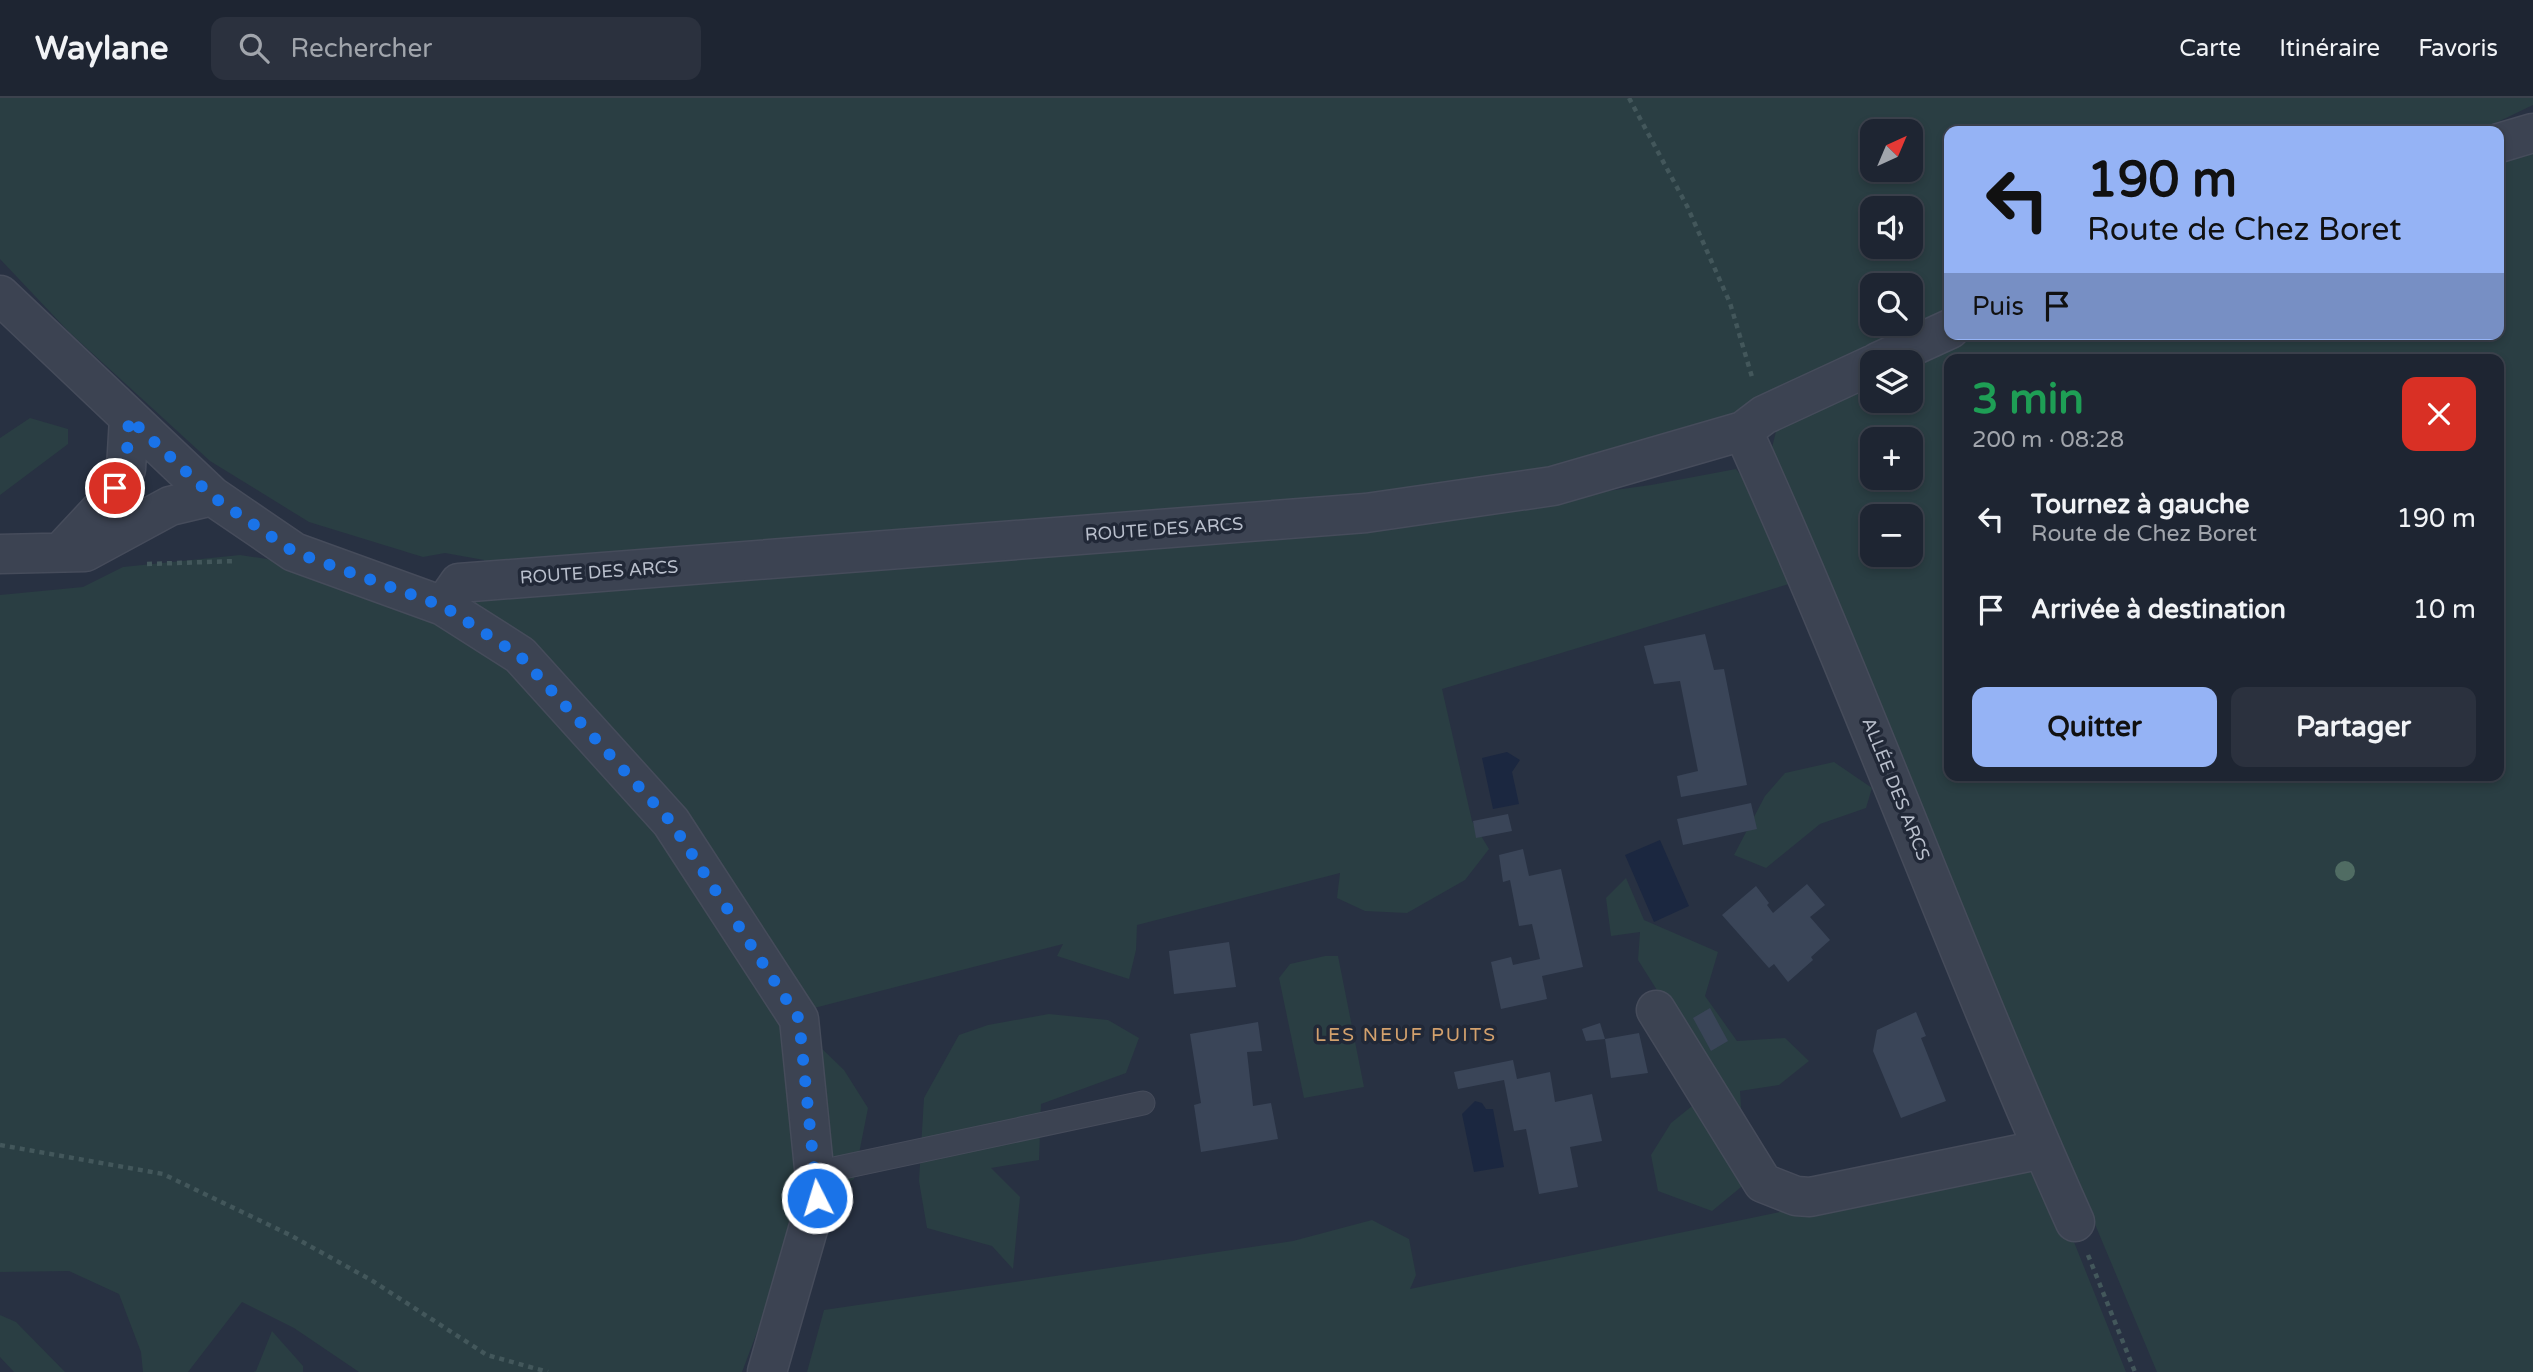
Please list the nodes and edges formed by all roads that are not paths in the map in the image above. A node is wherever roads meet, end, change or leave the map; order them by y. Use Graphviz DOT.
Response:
graph roads {
  1 [pos="2533,133"];
  2 [pos="2504,142"];
  3 [pos="0,295"];
  4 [pos="1944,332"];
  5 [pos="1904,350"];
  6 [pos="1860,371"];
  7 [pos="129,418"];
  8 [pos="1753,423"];
  9 [pos="212,496"];
  10 [pos="61,552"];
  11 [pos="0,554"];
  12 [pos="443,606"];
  13 [pos="1656,1010"];
  14 [pos="1143,1103"];
  15 [pos="2043,1149"];
  16 [pos="814,1172"];
  17 [pos="2075,1222"];
  18 [pos="767,1372"];
  1 -- 2 [label="street"];
  3 -- 7 [label="street"];
  4 -- 5 [label="street"];
  6 -- 8 [label="street, ROUTE DES ARCS"];
  7 -- 9 [label="street"];
  7 -- 10 [label="street"];
  8 -- 12 [label="street, ROUTE DES ARCS"];
  8 -- 15 [label="street, ALLÉE DES ARCS"];
  9 -- 10 [label="street"];
  9 -- 12 [label="street"];
  10 -- 11 [label="street"];
  12 -- 16 [label="street"];
  13 -- 15 [label="street"];
  14 -- 16 [label="lane"];
  15 -- 17 [label="street, ALLÉE DES ARCS"];
  16 -- 18 [label="street"];
}
